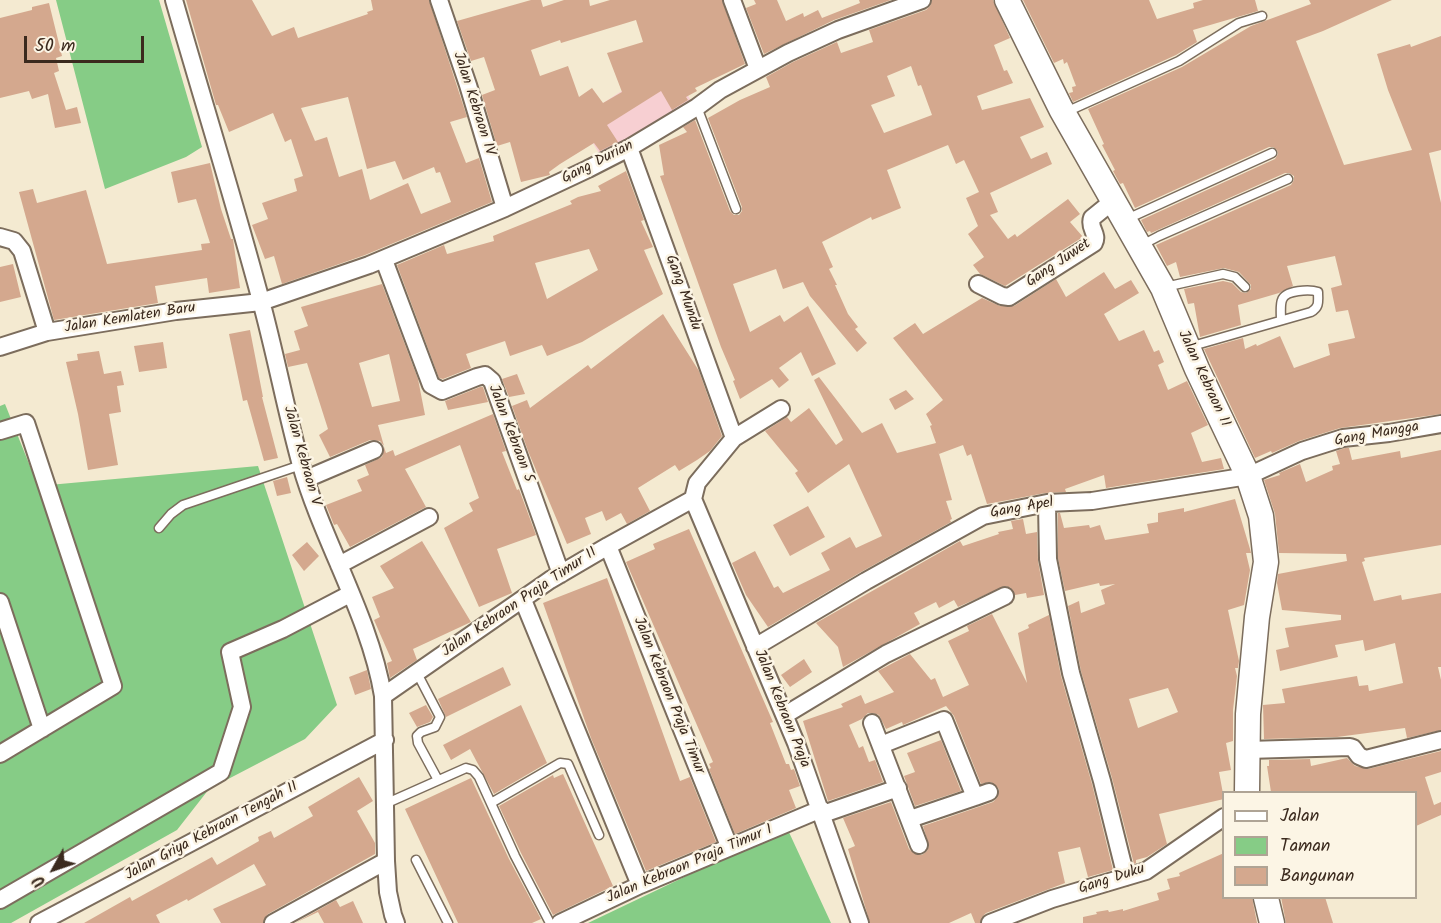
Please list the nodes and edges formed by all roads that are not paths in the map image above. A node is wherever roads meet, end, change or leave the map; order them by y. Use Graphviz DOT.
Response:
graph roads {
  1 [pos="174,0"];
  2 [pos="439,0"];
  3 [pos="732,0"];
  4 [pos="922,0"];
  5 [pos="1007,0"];
  6 [pos="1262,16"];
  7 [pos="758,69"];
  8 [pos="697,107"];
  9 [pos="1063,113"];
  10 [pos="629,148"];
  11 [pos="1272,153"];
  12 [pos="1288,179"];
  13 [pos="505,208"];
  14 [pos="736,209"];
  15 [pos="1118,211"];
  16 [pos="0,237"];
  17 [pos="1139,247"];
  18 [pos="384,260"];
  19 [pos="978,284"];
  20 [pos="1245,287"];
  21 [pos="1162,288"];
  22 [pos="261,303"];
  23 [pos="1281,320"];
  24 [pos="47,332"];
  25 [pos="0,347"];
  26 [pos="1188,348"];
  27 [pos="781,409"];
  28 [pos="1441,424"];
  29 [pos="0,431"];
  30 [pos="734,438"];
  31 [pos="374,450"];
  32 [pos="304,472"];
  33 [pos="1248,476"];
  34 [pos="693,499"];
  35 [pos="1047,503"];
  36 [pos="429,517"];
  37 [pos="159,528"];
  38 [pos="608,546"];
  39 [pos="339,565"];
  40 [pos="561,574"];
  41 [pos="350,594"];
  42 [pos="1005,596"];
  43 [pos="523,600"];
  44 [pos="0,602"];
  45 [pos="755,647"];
  46 [pos="417,673"];
  47 [pos="383,696"];
  48 [pos="785,716"];
  49 [pos="872,723"];
  50 [pos="42,729"];
  51 [pos="385,740"];
  52 [pos="1441,740"];
  53 [pos="881,745"];
  54 [pos="1248,750"];
  55 [pos="0,754"];
  56 [pos="438,780"];
  57 [pos="898,788"];
  58 [pos="1247,791"];
  59 [pos="491,803"];
  60 [pos="385,804"];
  61 [pos="822,812"];
  62 [pos="910,819"];
  63 [pos="1222,819"];
  64 [pos="599,835"];
  65 [pos="919,844"];
  66 [pos="729,846"];
  67 [pos="416,860"];
  68 [pos="386,861"];
  69 [pos="1126,877"];
  70 [pos="640,885"];
  71 [pos="1266,899"];
  72 [pos="0,900"];
  73 [pos="394,919"];
  74 [pos="276,922"];
  75 [pos="39,923"];
  76 [pos="448,923"];
  77 [pos="549,923"];
  78 [pos="560,923"];
  79 [pos="860,923"];
  80 [pos="990,923"];
  81 [pos="1272,923"];
  1 -- 22 [label="street, Jalan Kebraon V"];
  2 -- 13 [label="street, Jalan Kebraon IV"];
  3 -- 7 [label="street"];
  4 -- 7 [label="street, Gang Durian"];
  5 -- 9 [label="street, Jalan Kebraon II"];
  6 -- 9 [label="lane"];
  7 -- 8 [label="street, Gang Durian"];
  8 -- 10 [label="street, Gang Durian"];
  8 -- 14 [label="lane"];
  9 -- 15 [label="street, Jalan Kebraon II"];
  10 -- 13 [label="street, Gang Durian"];
  10 -- 30 [label="street, Gang Mundu"];
  11 -- 15 [label="lane"];
  12 -- 17 [label="lane"];
  13 -- 18 [label="street, Gang Durian"];
  15 -- 17 [label="street, Jalan Kebraon II"];
  15 -- 19 [label="street, Gang Juwet"];
  16 -- 24 [label="street"];
  17 -- 21 [label="street, Jalan Kebraon II"];
  18 -- 22 [label="street, Gang Durian"];
  18 -- 40 [label="street, Jalan Kebraon 5"];
  20 -- 21 [label="lane"];
  21 -- 26 [label="street, Jalan Kebraon II"];
  22 -- 24 [label="street, Jalan Kemlaten Baru"];
  22 -- 32 [label="street, Jalan Kebraon V"];
  23 -- 23 [label="lane"];
  23 -- 26 [label="lane"];
  24 -- 25 [label="street, Jalan Kemlaten Baru"];
  26 -- 33 [label="street, Jalan Kebraon II"];
  27 -- 30 [label="street"];
  28 -- 33 [label="street, Gang Mangga"];
  29 -- 50 [label="street"];
  30 -- 34 [label="street"];
  31 -- 32 [label="street"];
  32 -- 37 [label="lane"];
  32 -- 39 [label="street, Jalan Kebraon V"];
  33 -- 35 [label="street, Gang Apel"];
  33 -- 54 [label="street, Jalan Kebraon II"];
  34 -- 38 [label="street, Jalan Kebraon Praja Timur II"];
  34 -- 45 [label="street, Jalan Kebraon Praja"];
  35 -- 45 [label="street, Gang Apel"];
  35 -- 69 [label="street"];
  36 -- 39 [label="street"];
  38 -- 40 [label="street, Jalan Kebraon Praja Timur II"];
  38 -- 66 [label="street, Jalan Kebraon Praja Timur"];
  39 -- 41 [label="street, Jalan Kebraon V"];
  40 -- 43 [label="street, Jalan Kebraon Praja Timur II"];
  41 -- 47 [label="street, Jalan Kebraon V"];
  41 -- 72 [label="street"];
  42 -- 48 [label="street"];
  43 -- 46 [label="street, Jalan Kebraon Praja Timur II"];
  43 -- 70 [label="street"];
  44 -- 50 [label="street"];
  45 -- 48 [label="street, Jalan Kebraon Praja"];
  46 -- 47 [label="street, Jalan Kebraon Praja Timur II"];
  46 -- 56 [label="lane"];
  47 -- 51 [label="street, Jalan Kebraon V"];
  48 -- 61 [label="street, Jalan Kebraon Praja"];
  49 -- 53 [label="street"];
  50 -- 55 [label="street"];
  51 -- 60 [label="street, Jalan Kebraon V"];
  51 -- 75 [label="street, Jalan Griya Kebraon Tengah II"];
  52 -- 54 [label="street"];
  53 -- 57 [label="street"];
  53 -- 62 [label="street"];
  54 -- 58 [label="street, Jalan Kebraon II"];
  56 -- 59 [label="lane"];
  56 -- 60 [label="lane"];
  57 -- 61 [label="street, Jalan Kebraon Praja Timur I"];
  57 -- 62 [label="street"];
  59 -- 64 [label="lane"];
  59 -- 77 [label="lane"];
  60 -- 68 [label="street, Jalan Kebraon V"];
  61 -- 66 [label="street, Jalan Kebraon Praja Timur I"];
  61 -- 79 [label="street, Jalan Kebraon Praja"];
  62 -- 65 [label="street"];
  63 -- 69 [label="street, Gang Duku"];
  66 -- 70 [label="street, Jalan Kebraon Praja Timur I"];
  67 -- 76 [label="lane"];
  68 -- 73 [label="street, Jalan Kebraon V"];
  68 -- 74 [label="street"];
  69 -- 80 [label="street, Gang Duku"];
  70 -- 78 [label="street, Jalan Kebraon Praja Timur I"];
  71 -- 81 [label="street"];
}
